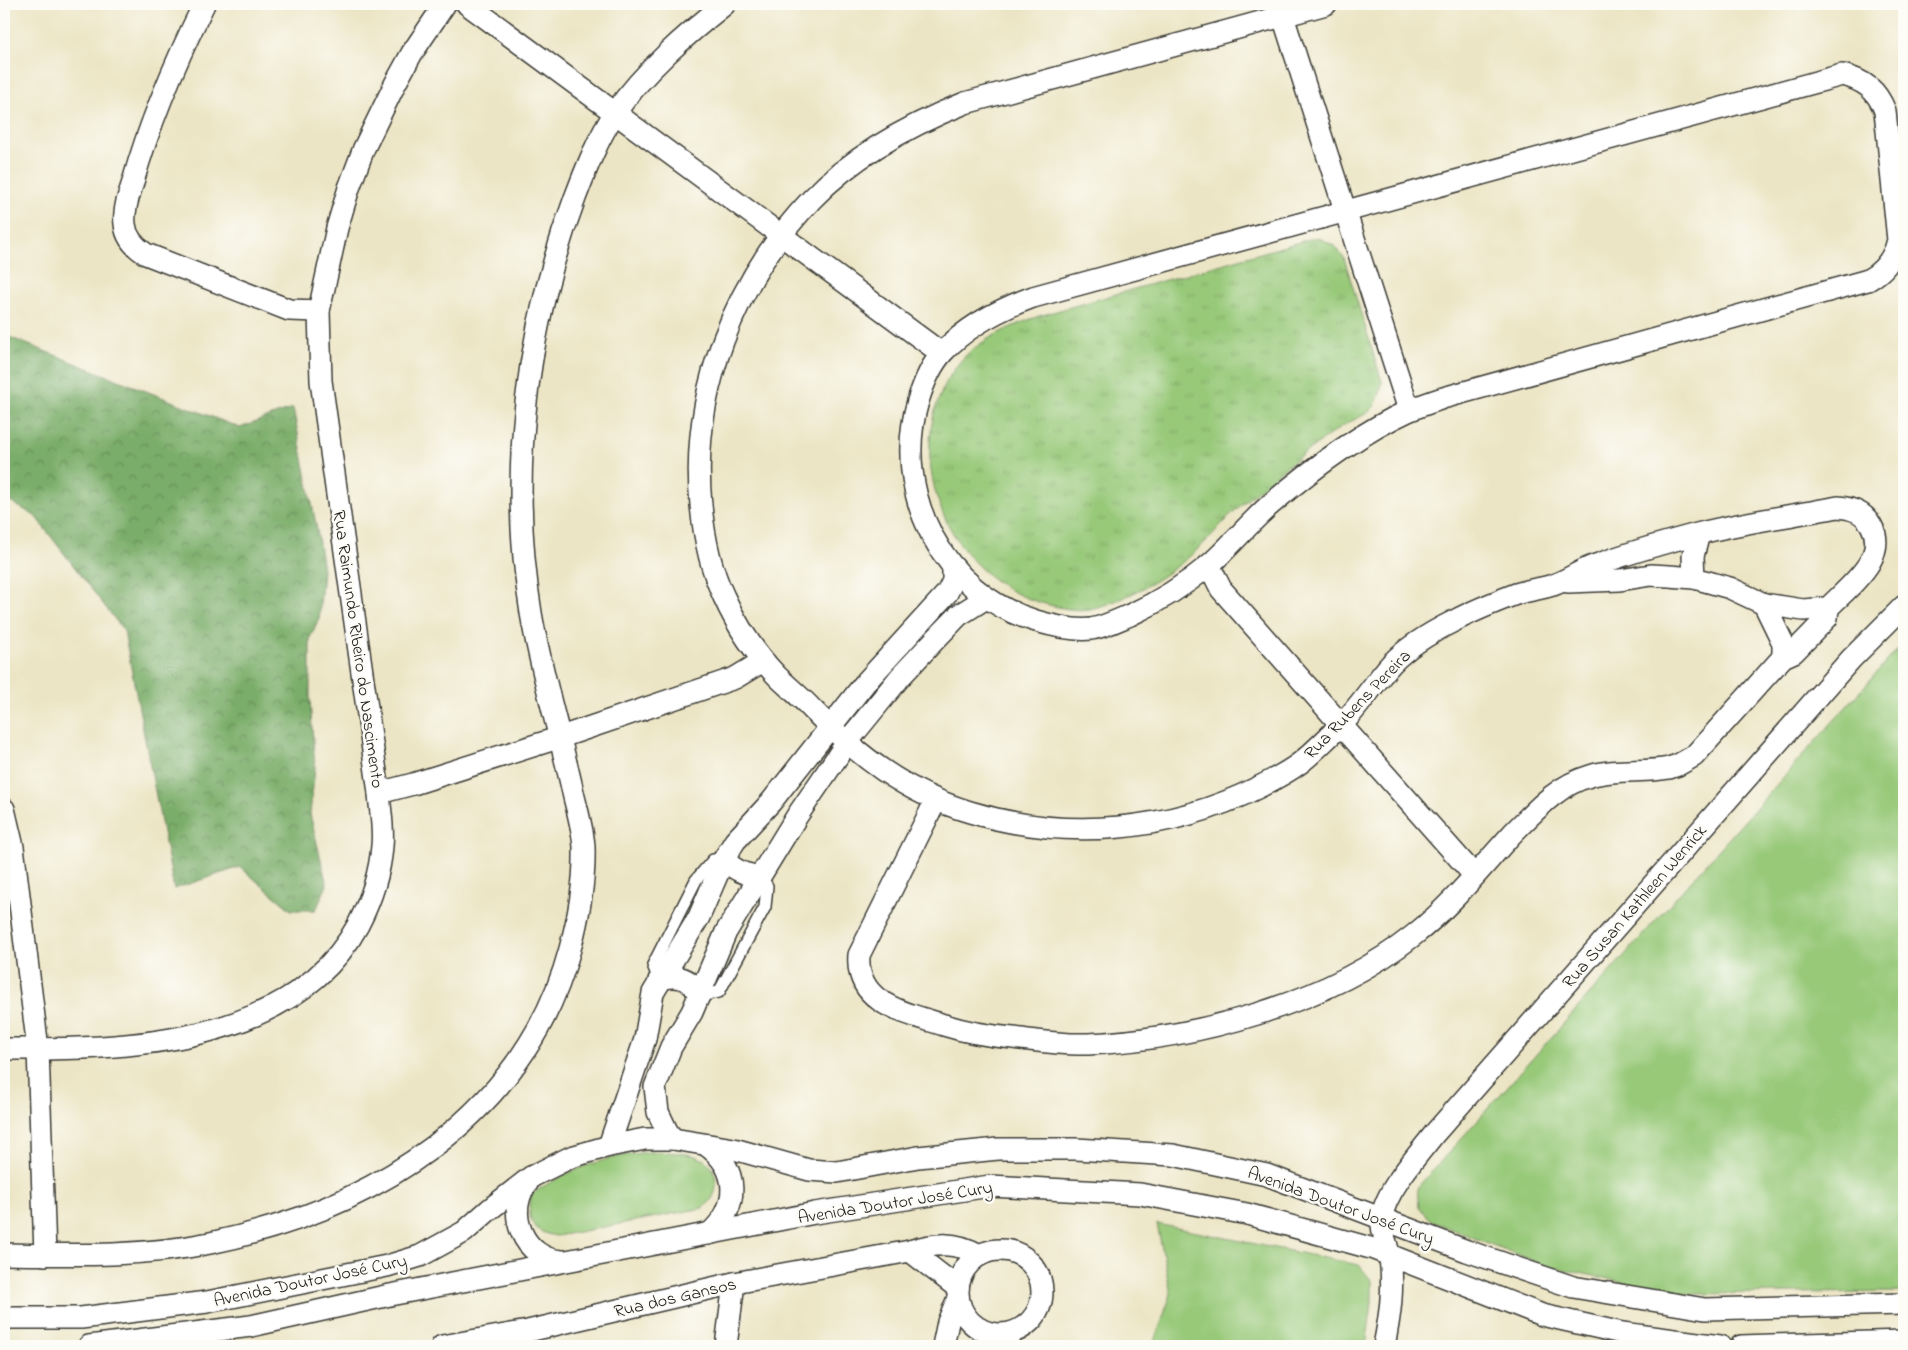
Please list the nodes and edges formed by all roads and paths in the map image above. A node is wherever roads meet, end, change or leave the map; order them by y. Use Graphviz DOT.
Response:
graph roads {
  1 [pos="204,4"];
  2 [pos="445,4"];
  3 [pos="467,4"];
  4 [pos="725,4"];
  5 [pos="1326,4"];
  6 [pos="1281,10"];
  7 [pos="615,113"];
  8 [pos="1345,211"];
  9 [pos="781,235"];
  10 [pos="319,311"];
  11 [pos="941,353"];
  12 [pos="1409,410"];
  13 [pos="1699,534"];
  14 [pos="1209,565"];
  15 [pos="953,568"];
  16 [pos="1694,578"];
  17 [pos="1558,583"];
  18 [pos="986,598"];
  19 [pos="1764,604"];
  20 [pos="1904,606"];
  21 [pos="1828,608"];
  22 [pos="1783,657"];
  23 [pos="763,661"];
  24 [pos="1341,725"];
  25 [pos="828,727"];
  26 [pos="560,737"];
  27 [pos="848,741"];
  28 [pos="379,792"];
  29 [pos="936,800"];
  30 [pos="4,809"];
  31 [pos="8,847"];
  32 [pos="724,859"];
  33 [pos="1474,874"];
  34 [pos="759,876"];
  35 [pos="659,980"];
  36 [pos="699,996"];
  37 [pos="4,1049"];
  38 [pos="38,1050"];
  39 [pos="673,1139"];
  40 [pos="706,1145"];
  41 [pos="609,1146"];
  42 [pos="531,1178"];
  43 [pos="1381,1218"];
  44 [pos="709,1234"];
  45 [pos="910,1251"];
  46 [pos="4,1254"];
  47 [pos="45,1255"];
  48 [pos="979,1255"];
  49 [pos="1390,1256"];
  50 [pos="569,1261"];
  51 [pos="734,1283"];
  52 [pos="958,1293"];
  53 [pos="1904,1304"];
  54 [pos="4,1318"];
  55 [pos="527,1339"];
  56 [pos="1008,1340"];
  57 [pos="1904,1341"];
  58 [pos="89,1346"];
  59 [pos="442,1346"];
  60 [pos="726,1346"];
  61 [pos="943,1346"];
  62 [pos="1384,1346"];
  63 [pos="1720,1346"];
  64 [pos="1741,1346"];
  1 -- 10 [label="street"];
  2 -- 10 [label="street, Rua Raimundo Ribeiro do Nascimento"];
  3 -- 7 [label="street"];
  4 -- 7 [label="street"];
  5 -- 6 [label="street, Rua Rubens Pereira"];
  6 -- 8 [label="street"];
  6 -- 9 [label="street, Rua Rubens Pereira"];
  7 -- 9 [label="street"];
  7 -- 26 [label="street"];
  8 -- 11 [label="street"];
  8 -- 12 [label="street"];
  8 -- 12 [label="street"];
  9 -- 11 [label="street"];
  9 -- 23 [label="street, Rua Rubens Pereira"];
  10 -- 28 [label="street, Rua Raimundo Ribeiro do Nascimento"];
  11 -- 15 [label="street"];
  12 -- 14 [label="street"];
  13 -- 16 [label="street"];
  13 -- 17 [label="street, Rua Rubens Pereira"];
  13 -- 21 [label="street, Rua Rubens Pereira"];
  14 -- 18 [label="street"];
  14 -- 24 [label="street"];
  15 -- 18 [label="street"];
  15 -- 25 [label="street"];
  16 -- 17 [label="street, Rua Rubens Pereira"];
  16 -- 19 [label="street, Rua Rubens Pereira"];
  17 -- 24 [label="street, Rua Rubens Pereira"];
  18 -- 27 [label="street"];
  19 -- 21 [label="street, Rua Rubens Pereira"];
  19 -- 22 [label="street"];
  20 -- 43 [label="street, Rua Susan Kathleen Wenrick"];
  21 -- 22 [label="street, Rua Rubens Pereira"];
  22 -- 33 [label="street, Rua Rubens Pereira"];
  23 -- 25 [label="street, Rua Rubens Pereira"];
  23 -- 26 [label="street"];
  24 -- 29 [label="street, Rua Rubens Pereira"];
  24 -- 33 [label="street"];
  25 -- 27 [label="street, Rua Rubens Pereira"];
  25 -- 32 [label="street"];
  26 -- 28 [label="street"];
  26 -- 47 [label="street"];
  27 -- 29 [label="street, Rua Rubens Pereira"];
  27 -- 34 [label="street"];
  28 -- 38 [label="street, Rua Raimundo Ribeiro do Nascimento"];
  29 -- 33 [label="street, Rua Rubens Pereira"];
  30 -- 31 [label="street"];
  31 -- 38 [label="street"];
  32 -- 34 [label="street"];
  32 -- 35 [label="street"];
  34 -- 36 [label="street"];
  35 -- 36 [label="street"];
  35 -- 41 [label="street"];
  36 -- 39 [label="street"];
  37 -- 38 [label="street, Rua Raimundo Ribeiro do Nascimento"];
  38 -- 47 [label="street"];
  39 -- 40 [label="street, Avenida Doutor José Cury"];
  39 -- 41 [label="street, Avenida Doutor José Cury"];
  40 -- 43 [label="street, Avenida Doutor José Cury"];
  40 -- 44 [label="street"];
  41 -- 42 [label="street, Avenida Doutor José Cury"];
  42 -- 50 [label="street"];
  42 -- 54 [label="street, Avenida Doutor José Cury"];
  43 -- 49 [label="street"];
  43 -- 53 [label="street, Avenida Doutor José Cury"];
  44 -- 49 [label="street, Avenida Doutor José Cury"];
  44 -- 50 [label="street, Avenida Doutor José Cury"];
  45 -- 48 [label="street, Rua dos Gansos"];
  45 -- 51 [label="street, Rua dos Gansos"];
  45 -- 52 [label="street"];
  46 -- 47 [label="street"];
  48 -- 52 [label="street"];
  48 -- 56 [label="street"];
  49 -- 62 [label="street"];
  49 -- 63 [label="street, Avenida Doutor José Cury"];
  50 -- 58 [label="street, Avenida Doutor José Cury"];
  51 -- 55 [label="street, Rua dos Gansos"];
  51 -- 60 [label="street"];
  52 -- 56 [label="street"];
  52 -- 61 [label="street"];
  55 -- 59 [label="street, Rua dos Gansos"];
  57 -- 64 [label="street"];
}
